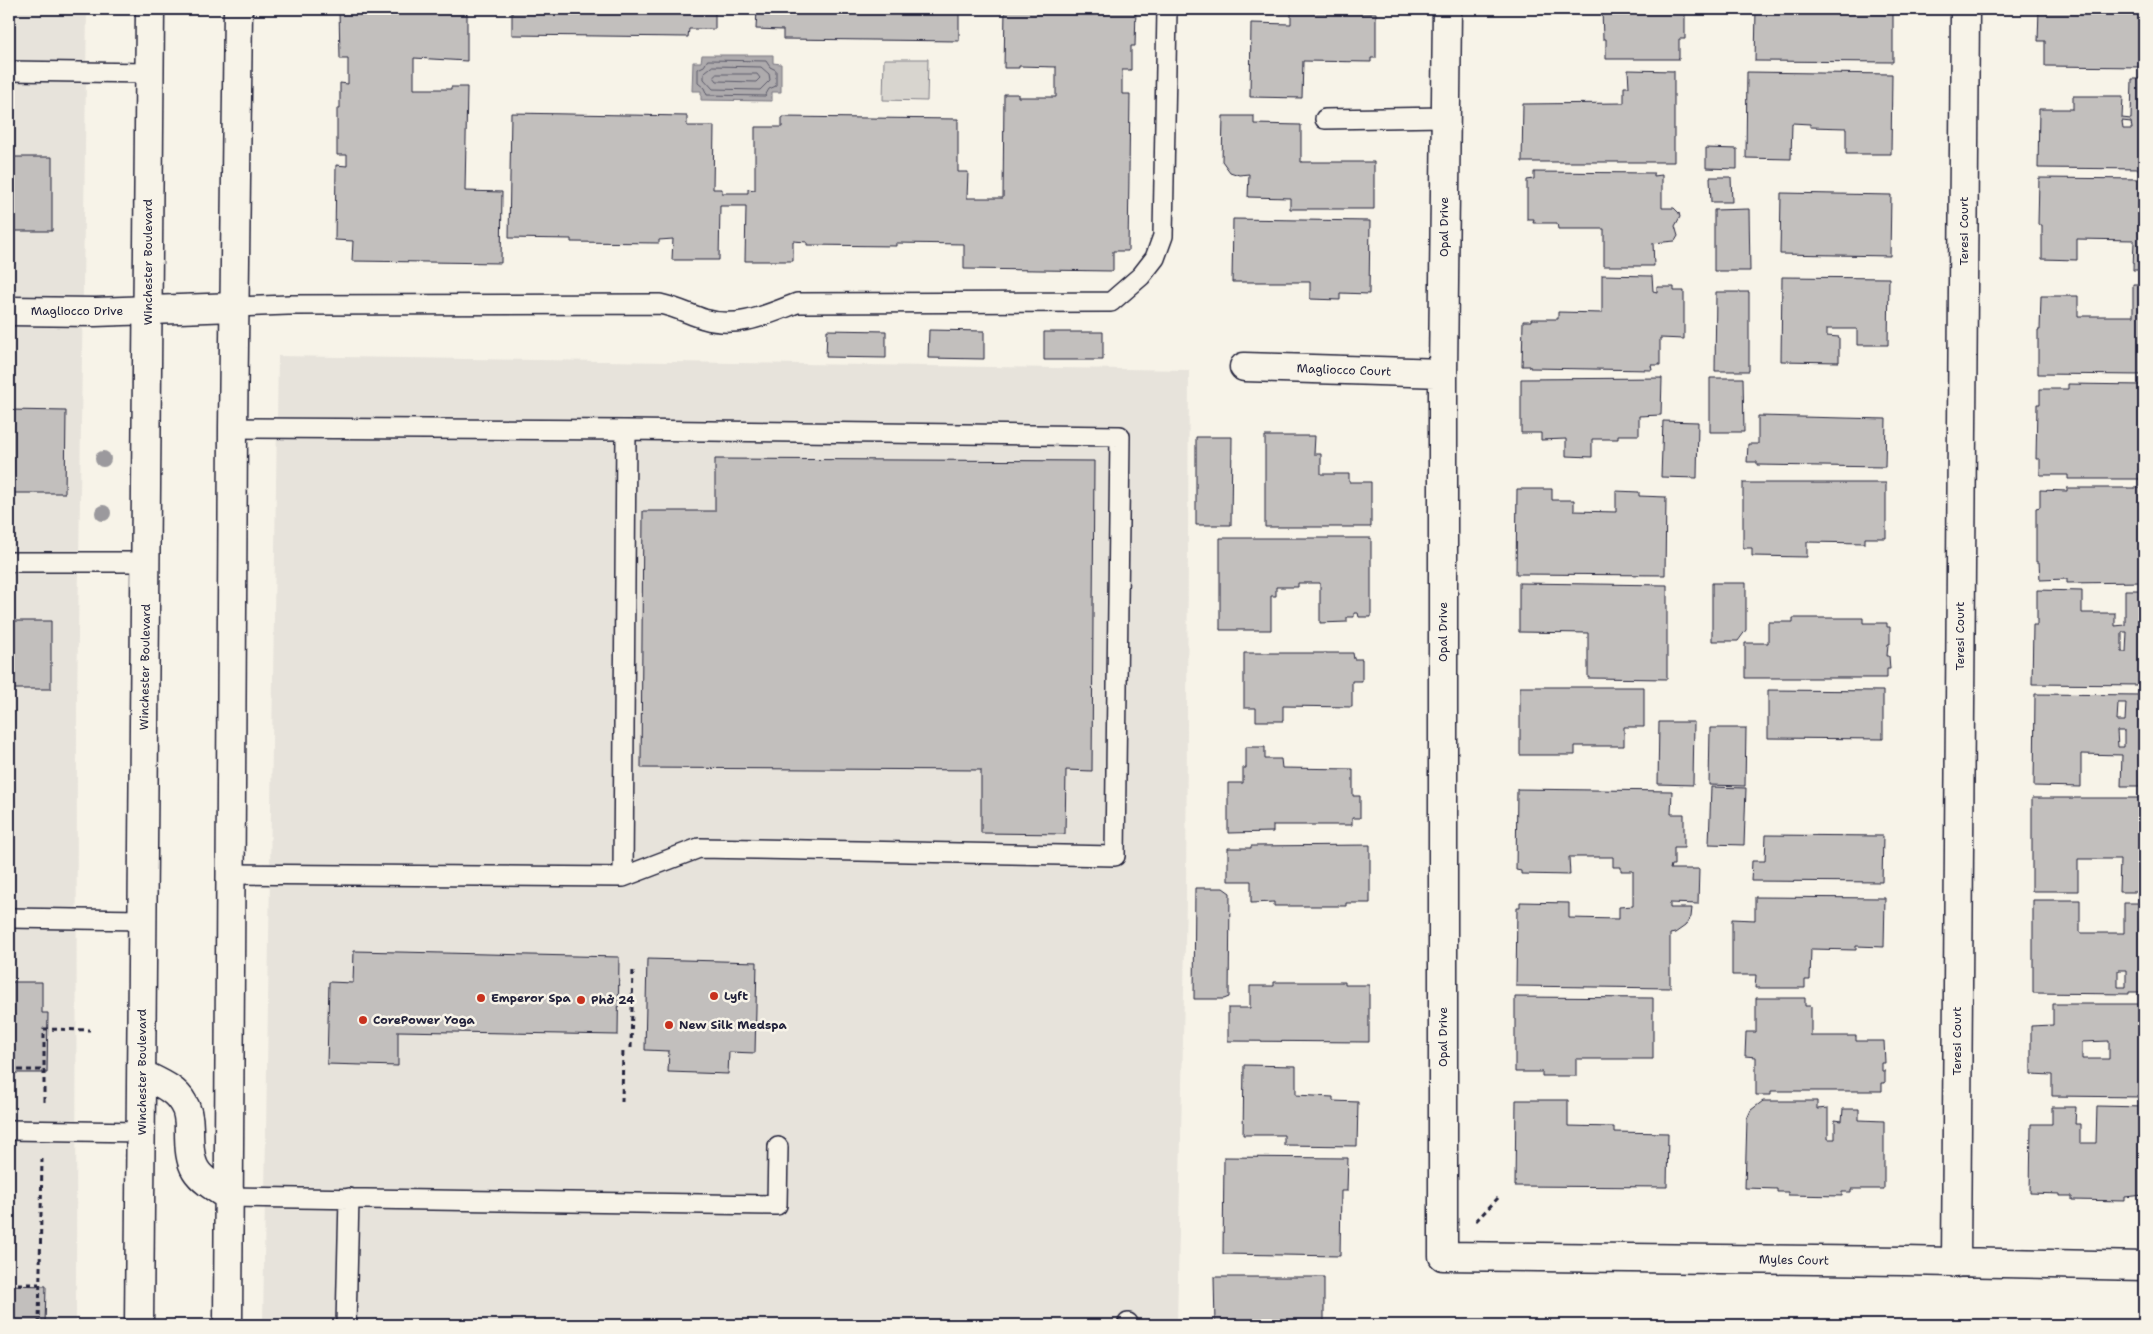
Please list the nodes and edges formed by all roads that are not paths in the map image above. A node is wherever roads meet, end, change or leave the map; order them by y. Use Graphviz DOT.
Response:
graph roads {
  1 [pos="150,9"];
  2 [pos="238,9"];
  3 [pos="1167,9"];
  4 [pos="1447,9"];
  5 [pos="1965,9"];
  6 [pos="9,71"];
  7 [pos="150,73"];
  8 [pos="1444,117"];
  9 [pos="1324,119"];
  10 [pos="235,307"];
  11 [pos="147,310"];
  12 [pos="9,311"];
  13 [pos="1244,368"];
  14 [pos="1444,374"];
  15 [pos="233,428"];
  16 [pos="626,430"];
  17 [pos="9,562"];
  18 [pos="146,562"];
  19 [pos="230,874"];
  20 [pos="623,877"];
  21 [pos="9,918"];
  22 [pos="143,920"];
  23 [pos="142,1074"];
  24 [pos="9,1130"];
  25 [pos="142,1132"];
  26 [pos="778,1147"];
  27 [pos="229,1197"];
  28 [pos="348,1198"];
  29 [pos="1443,1256"];
  30 [pos="1956,1263"];
  31 [pos="2144,1266"];
  32 [pos="140,1325"];
  33 [pos="228,1325"];
  34 [pos="346,1325"];
  1 -- 7 [label="street, Winchester Boulevard"];
  2 -- 10 [label="street"];
  3 -- 10 [label="lane"];
  4 -- 8 [label="street, Opal Drive"];
  5 -- 30 [label="street, Teresi Court"];
  6 -- 7 [label="lane"];
  7 -- 11 [label="street, Winchester Boulevard"];
  8 -- 9 [label="lane"];
  8 -- 14 [label="street, Opal Drive"];
  10 -- 11 [label="street, Magliocco Drive"];
  10 -- 15 [label="street"];
  11 -- 12 [label="street, Magliocco Drive"];
  11 -- 18 [label="street, Winchester Boulevard"];
  13 -- 14 [label="street, Magliocco Court"];
  14 -- 29 [label="street, Opal Drive"];
  15 -- 16 [label="lane"];
  15 -- 19 [label="street"];
  16 -- 20 [label="lane"];
  16 -- 20 [label="lane"];
  17 -- 18 [label="lane"];
  18 -- 22 [label="street, Winchester Boulevard"];
  19 -- 20 [label="lane"];
  19 -- 27 [label="street"];
  21 -- 22 [label="lane"];
  22 -- 23 [label="street, Winchester Boulevard"];
  23 -- 25 [label="street, Winchester Boulevard"];
  23 -- 27 [label="street"];
  24 -- 25 [label="lane"];
  25 -- 32 [label="street, Winchester Boulevard"];
  26 -- 28 [label="lane"];
  27 -- 28 [label="lane"];
  27 -- 33 [label="street"];
  28 -- 34 [label="lane"];
  29 -- 30 [label="street, Myles Court"];
  30 -- 31 [label="street, Myles Court"];
}
